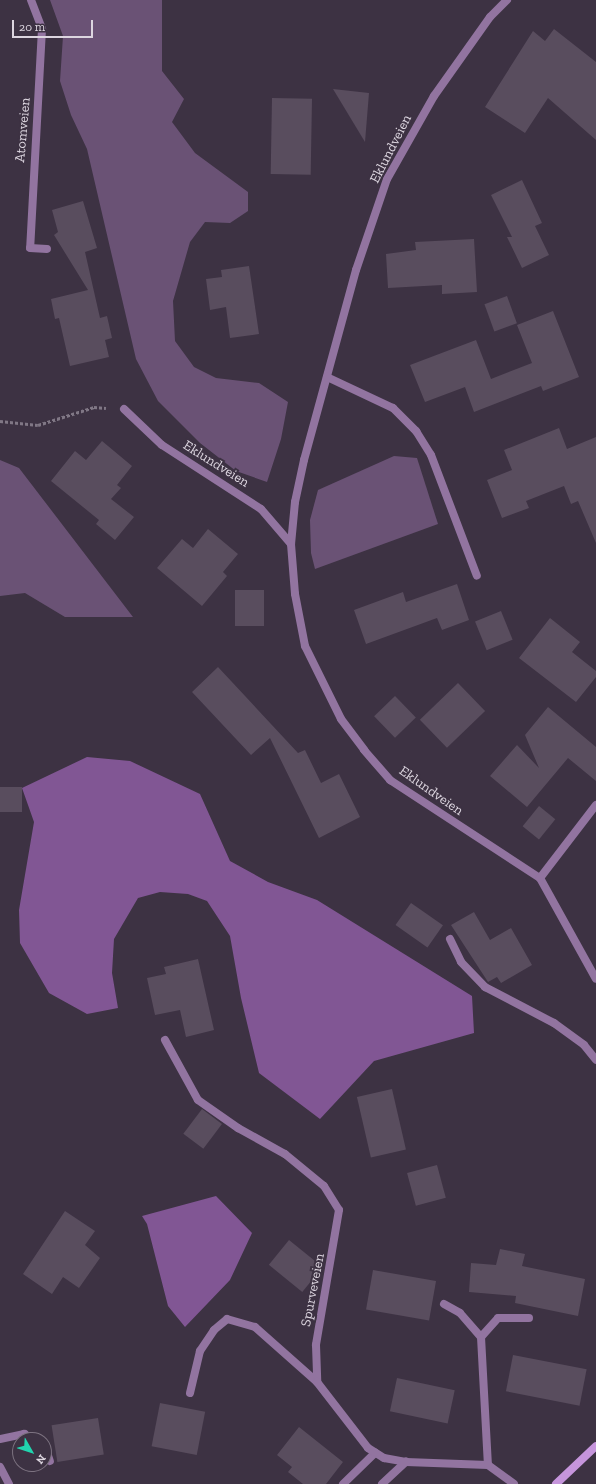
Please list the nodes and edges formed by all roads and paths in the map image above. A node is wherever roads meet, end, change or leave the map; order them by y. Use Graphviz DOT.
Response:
graph roads {
  1 [pos="31,0"];
  2 [pos="507,0"];
  3 [pos="47,249"];
  4 [pos="327,377"];
  5 [pos="124,409"];
  6 [pos="0,421"];
  7 [pos="291,544"];
  8 [pos="477,576"];
  9 [pos="596,805"];
  10 [pos="540,878"];
  11 [pos="450,939"];
  12 [pos="596,979"];
  13 [pos="165,1040"];
  14 [pos="596,1060"];
  15 [pos="444,1304"];
  16 [pos="529,1318"];
  17 [pos="481,1337"];
  18 [pos="316,1382"];
  19 [pos="190,1393"];
  20 [pos="12,1436"];
  21 [pos="0,1439"];
  22 [pos="596,1446"];
  23 [pos="375,1452"];
  24 [pos="406,1462"];
  25 [pos="488,1464"];
  26 [pos="0,1467"];
  27 [pos="6,1482"];
  28 [pos="343,1484"];
  29 [pos="382,1484"];
  30 [pos="514,1484"];
  31 [pos="556,1484"];
  1 -- 3 [label="street, Atomveien"];
  2 -- 4 [label="street, Eklundveien"];
  4 -- 7 [label="street, Eklundveien"];
  4 -- 8 [label="street"];
  5 -- 6 [label="path"];
  5 -- 7 [label="street, Eklundveien"];
  7 -- 10 [label="street, Eklundveien"];
  9 -- 10 [label="street"];
  10 -- 12 [label="street, Eklundveien"];
  11 -- 14 [label="street"];
  13 -- 18 [label="street, Spurveveien"];
  15 -- 17 [label="street"];
  16 -- 17 [label="street"];
  17 -- 25 [label="street"];
  18 -- 19 [label="street"];
  18 -- 23 [label="street"];
  20 -- 21 [label="street"];
  22 -- 31 [label="main road"];
  23 -- 24 [label="street"];
  23 -- 28 [label="street"];
  24 -- 25 [label="street"];
  24 -- 29 [label="street"];
  25 -- 30 [label="street"];
  26 -- 27 [label="street"];
}
